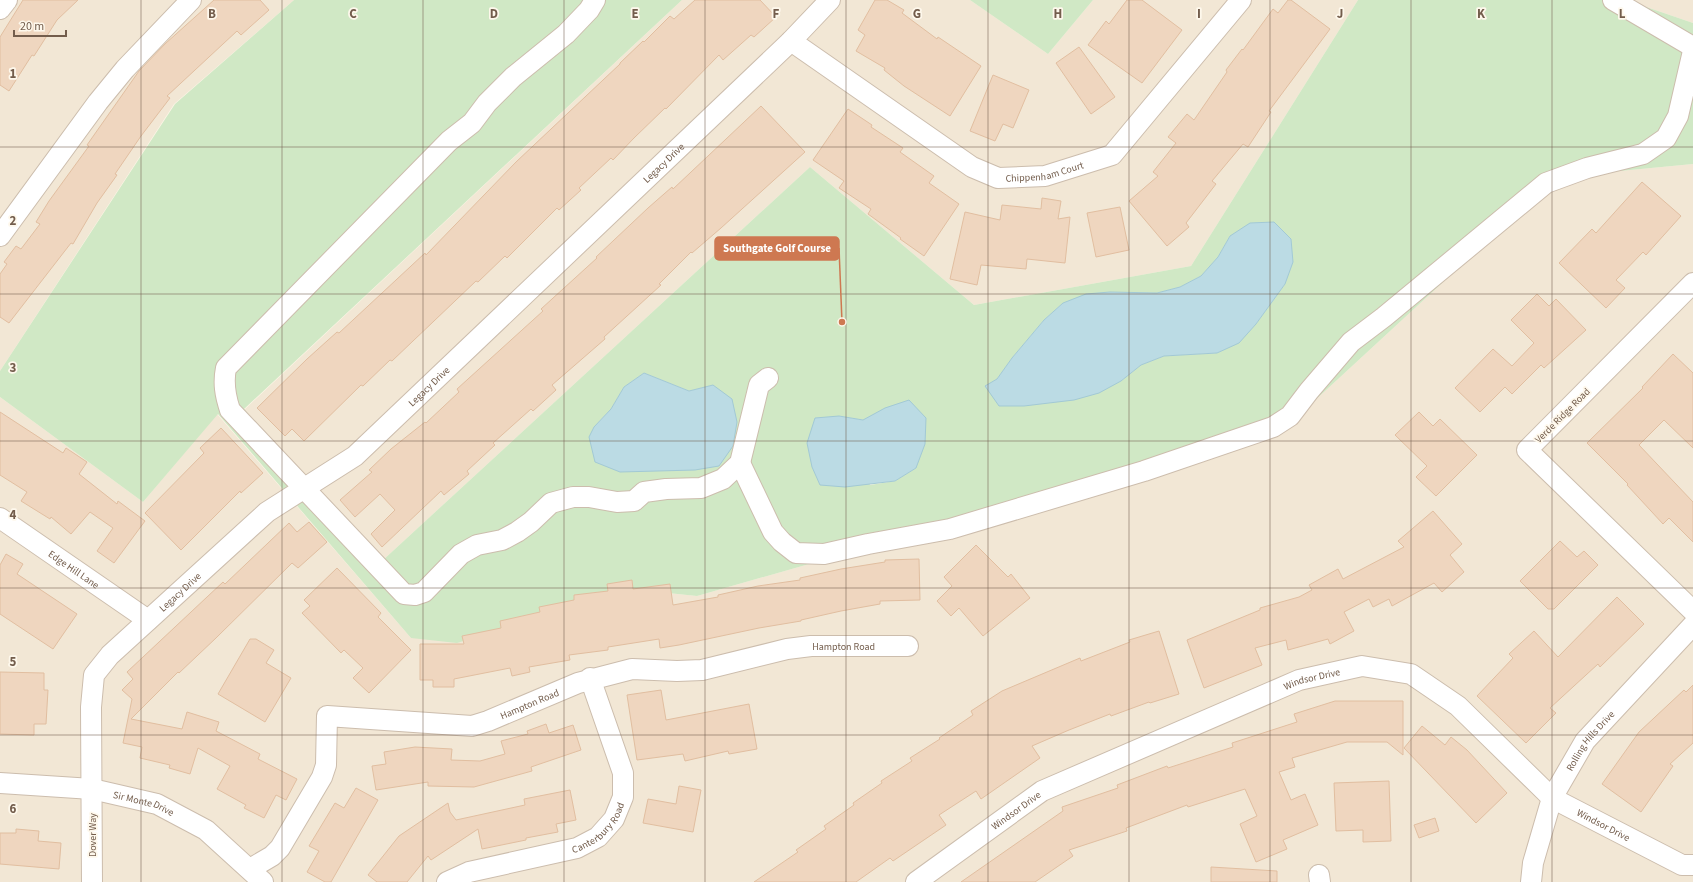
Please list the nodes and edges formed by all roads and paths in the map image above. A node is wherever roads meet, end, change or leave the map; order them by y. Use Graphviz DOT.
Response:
graph roads {
  1 [pos="7,0"];
  2 [pos="191,0"];
  3 [pos="595,0"];
  4 [pos="830,0"];
  5 [pos="1241,0"];
  6 [pos="1613,0"];
  7 [pos="0,9"];
  8 [pos="791,41"];
  9 [pos="1693,47"];
  10 [pos="1693,51"];
  11 [pos="0,236"];
  12 [pos="1693,284"];
  13 [pos="768,378"];
  14 [pos="740,463"];
  15 [pos="305,488"];
  16 [pos="0,518"];
  17 [pos="1693,610"];
  18 [pos="148,620"];
  19 [pos="1693,625"];
  20 [pos="908,646"];
  21 [pos="590,678"];
  22 [pos="0,783"];
  23 [pos="92,789"];
  24 [pos="1552,798"];
  25 [pos="1693,865"];
  26 [pos="256,876"];
  27 [pos="92,882"];
  28 [pos="446,882"];
  29 [pos="916,882"];
  30 [pos="1531,882"];
  1 -- 7 [label="street"];
  2 -- 11 [label="street"];
  3 -- 15 [label="street"];
  4 -- 8 [label="street, Legacy Drive"];
  5 -- 8 [label="street, Chippenham Court"];
  6 -- 9 [label="street"];
  8 -- 15 [label="street, Legacy Drive"];
  10 -- 14 [label="street"];
  12 -- 17 [label="street, Verde Ridge Road"];
  13 -- 14 [label="street"];
  14 -- 15 [label="street"];
  15 -- 18 [label="street, Legacy Drive"];
  16 -- 18 [label="street, Edge Hill Lane"];
  18 -- 23 [label="street, Legacy Drive"];
  19 -- 24 [label="street, Rolling Hills Drive"];
  20 -- 21 [label="street, Hampton Road"];
  21 -- 26 [label="street, Hampton Road"];
  21 -- 28 [label="street, Canterbury Road"];
  22 -- 23 [label="street, Sir Monte Drive"];
  23 -- 26 [label="street, Sir Monte Drive"];
  23 -- 27 [label="street, Dover Way"];
  24 -- 25 [label="street, Windsor Drive"];
  24 -- 29 [label="street, Windsor Drive"];
  24 -- 30 [label="street, Rolling Hills Drive"];
}
